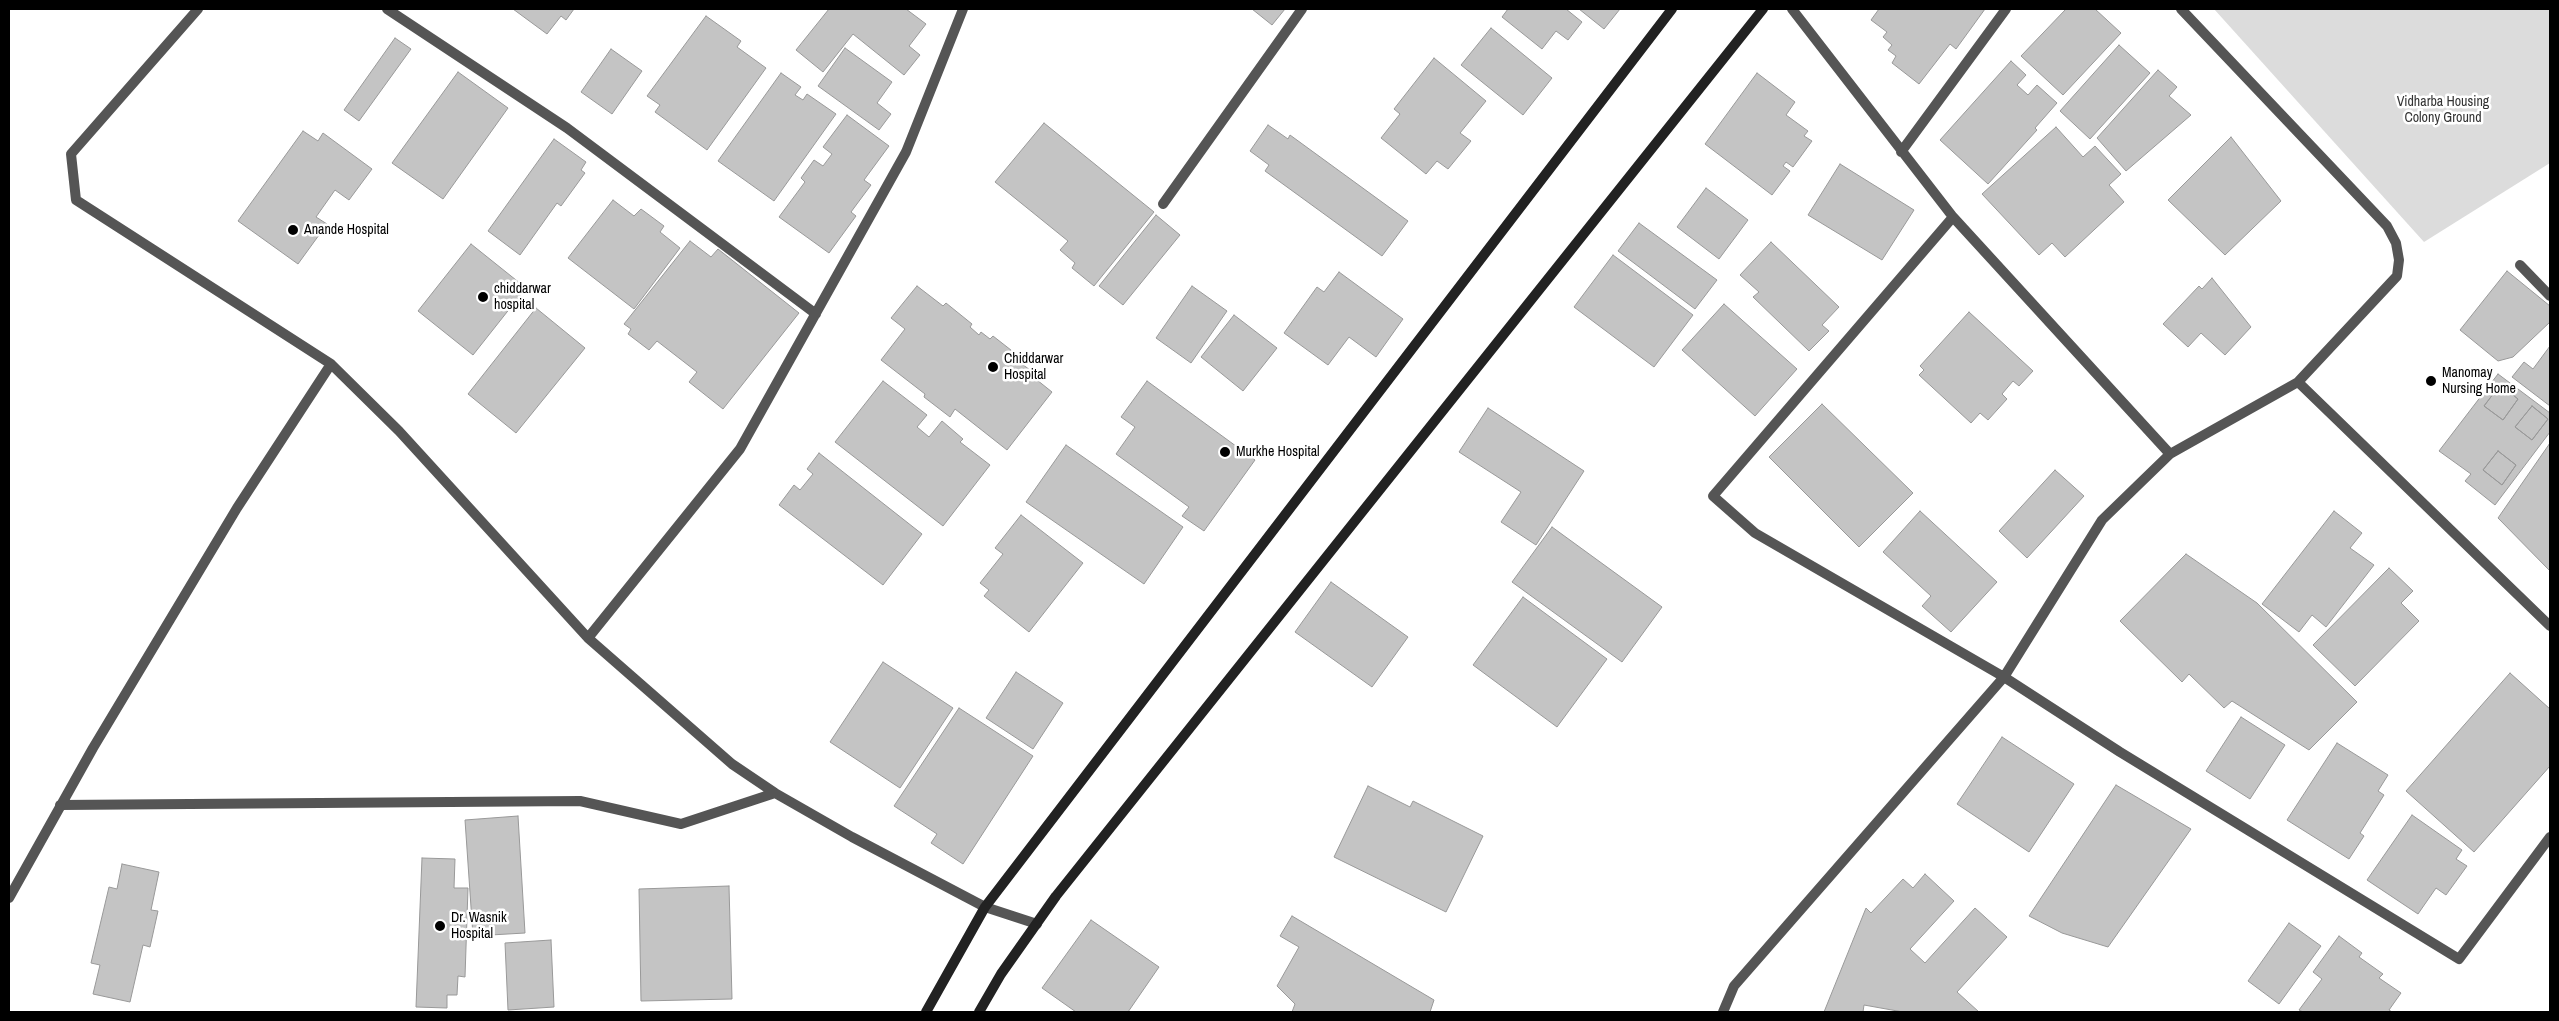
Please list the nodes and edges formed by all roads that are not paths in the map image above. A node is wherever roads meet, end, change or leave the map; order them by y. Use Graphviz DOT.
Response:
graph roads {
  1 [pos="198,9"];
  2 [pos="387,9"];
  3 [pos="963,9"];
  4 [pos="1302,9"];
  5 [pos="1672,9"];
  6 [pos="1763,9"];
  7 [pos="1792,9"];
  8 [pos="2006,9"];
  9 [pos="2180,9"];
  10 [pos="1901,152"];
  11 [pos="1163,204"];
  12 [pos="1953,217"];
  13 [pos="2520,265"];
  14 [pos="2550,296"];
  15 [pos="816,314"];
  16 [pos="331,364"];
  17 [pos="2298,382"];
  18 [pos="2170,454"];
  19 [pos="2550,626"];
  20 [pos="588,638"];
  21 [pos="2004,677"];
  22 [pos="775,793"];
  23 [pos="60,805"];
  24 [pos="2550,837"];
  25 [pos="9,898"];
  26 [pos="986,907"];
  27 [pos="1037,924"];
  28 [pos="926,1012"];
  29 [pos="979,1012"];
  30 [pos="1723,1012"];
  1 -- 16 [label="street"];
  2 -- 15 [label="street"];
  3 -- 15 [label="street"];
  4 -- 11 [label="street"];
  5 -- 26 [label="main road"];
  6 -- 27 [label="main road"];
  7 -- 10 [label="street"];
  8 -- 10 [label="street"];
  9 -- 17 [label="street"];
  10 -- 12 [label="street"];
  12 -- 18 [label="street"];
  12 -- 21 [label="street"];
  13 -- 14 [label="street"];
  15 -- 20 [label="street"];
  16 -- 20 [label="street"];
  16 -- 23 [label="street"];
  17 -- 18 [label="street"];
  17 -- 19 [label="street"];
  18 -- 21 [label="street"];
  20 -- 22 [label="street"];
  21 -- 24 [label="street"];
  21 -- 30 [label="street"];
  22 -- 23 [label="street"];
  22 -- 26 [label="street"];
  23 -- 25 [label="street"];
  26 -- 27 [label="street"];
  26 -- 28 [label="main road"];
  27 -- 29 [label="main road"];
}
